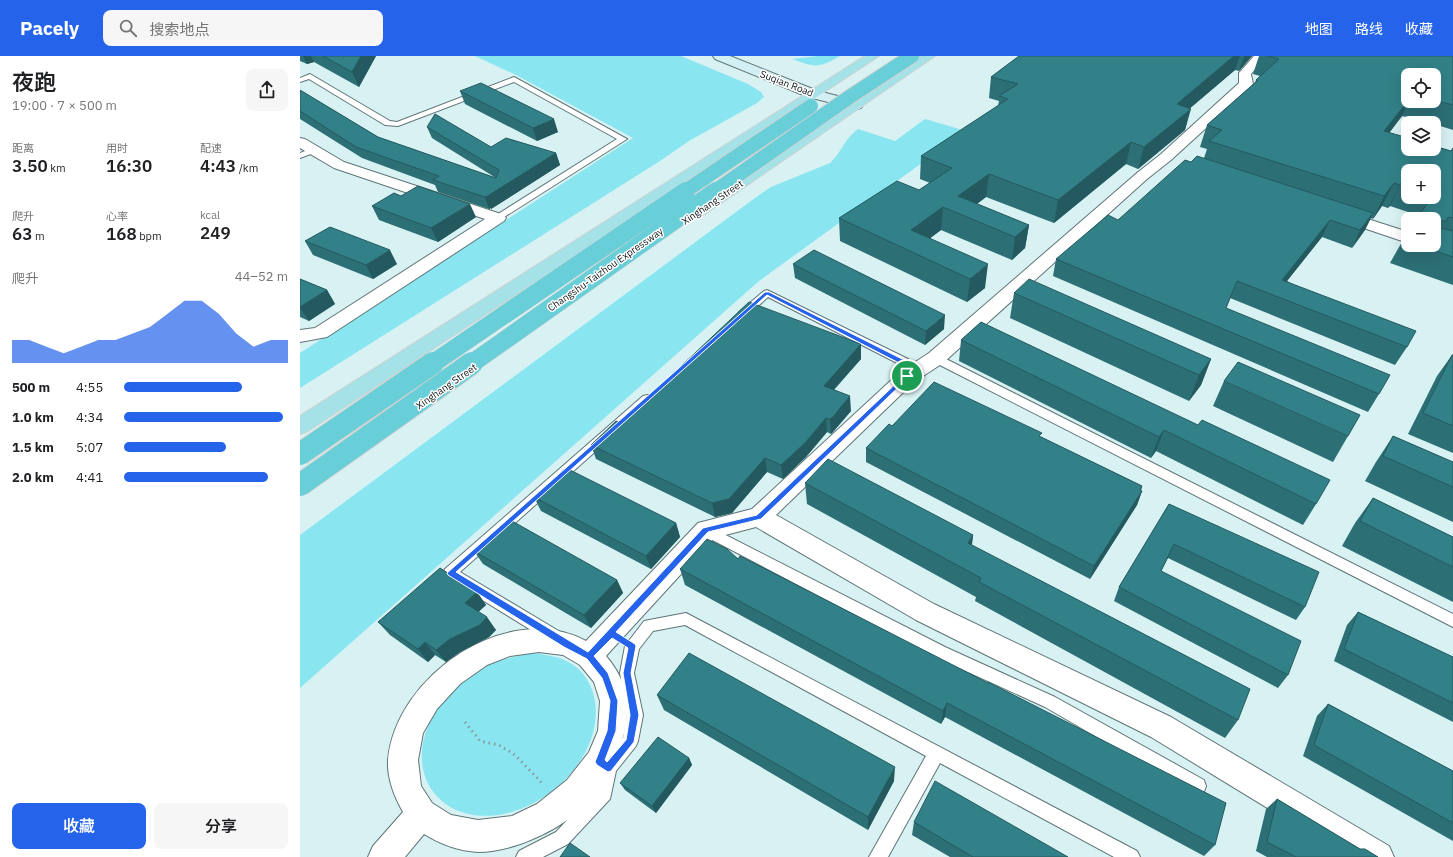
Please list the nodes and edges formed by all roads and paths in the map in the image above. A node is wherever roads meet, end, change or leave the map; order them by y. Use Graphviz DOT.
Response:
graph roads {
  1 [pos="719,56"];
  2 [pos="748,56"];
  3 [pos="873,56"];
  4 [pos="887,56"];
  5 [pos="912,56"];
  6 [pos="929,56"];
  7 [pos="1261,56"];
  8 [pos="300,80"];
  9 [pos="819,90"];
  10 [pos="856,105"];
  11 [pos="300,142"];
  12 [pos="307,153"];
  13 [pos="1325,210"];
  14 [pos="498,218"];
  15 [pos="1401,236"];
  16 [pos="733,323"];
  17 [pos="300,336"];
  18 [pos="936,358"];
  19 [pos="907,376"];
  20 [pos="657,390"];
  21 [pos="300,426"];
  22 [pos="300,454"];
  23 [pos="300,486"];
  24 [pos="759,517"];
  25 [pos="706,530"];
  26 [pos="1453,621"];
  27 [pos="611,633"];
  28 [pos="632,646"];
  29 [pos="578,650"];
  30 [pos="465,722"];
  31 [pos="937,753"];
  32 [pos="604,765"];
  33 [pos="1198,786"];
  34 [pos="578,791"];
  35 [pos="421,814"];
  36 [pos="384,857"];
  37 [pos="525,857"];
  38 [pos="878,857"];
  39 [pos="1131,857"];
  40 [pos="1378,857"];
  1 -- 9 [label="main road, Suqian Road"];
  2 -- 9 [label="main road"];
  3 -- 9 [label="main road"];
  4 -- 22 [label="highway, Changshu-Taizhou Expressway, bridge"];
  5 -- 23 [label="highway, Changshu-Taizhou Expressway, bridge"];
  6 -- 10 [label="main road, Xinghang Street"];
  7 -- 18 [label="street"];
  8 -- 14 [label="lane"];
  9 -- 10 [label="main road, Suqian Road"];
  9 -- 21 [label="main road"];
  10 -- 23 [label="main road, Xinghang Street"];
  11 -- 12 [label="street"];
  12 -- 14 [label="street"];
  13 -- 15 [label="street"];
  14 -- 17 [label="street"];
  16 -- 19 [label="lane"];
  18 -- 19 [label="street"];
  18 -- 26 [label="lane"];
  19 -- 24 [label="street"];
  20 -- 29 [label="lane"];
  24 -- 25 [label="street"];
  24 -- 40 [label="street"];
  25 -- 27 [label="street"];
  25 -- 33 [label="lane"];
  27 -- 28 [label="lane"];
  27 -- 29 [label="street"];
  28 -- 31 [label="lane"];
  28 -- 32 [label="lane"];
  29 -- 32 [label="street"];
  29 -- 35 [label="street"];
  30 -- 34 [label="path"];
  31 -- 38 [label="lane"];
  31 -- 39 [label="lane"];
  32 -- 34 [label="street"];
  32 -- 37 [label="lane"];
  34 -- 35 [label="street"];
  35 -- 36 [label="street"];
}
